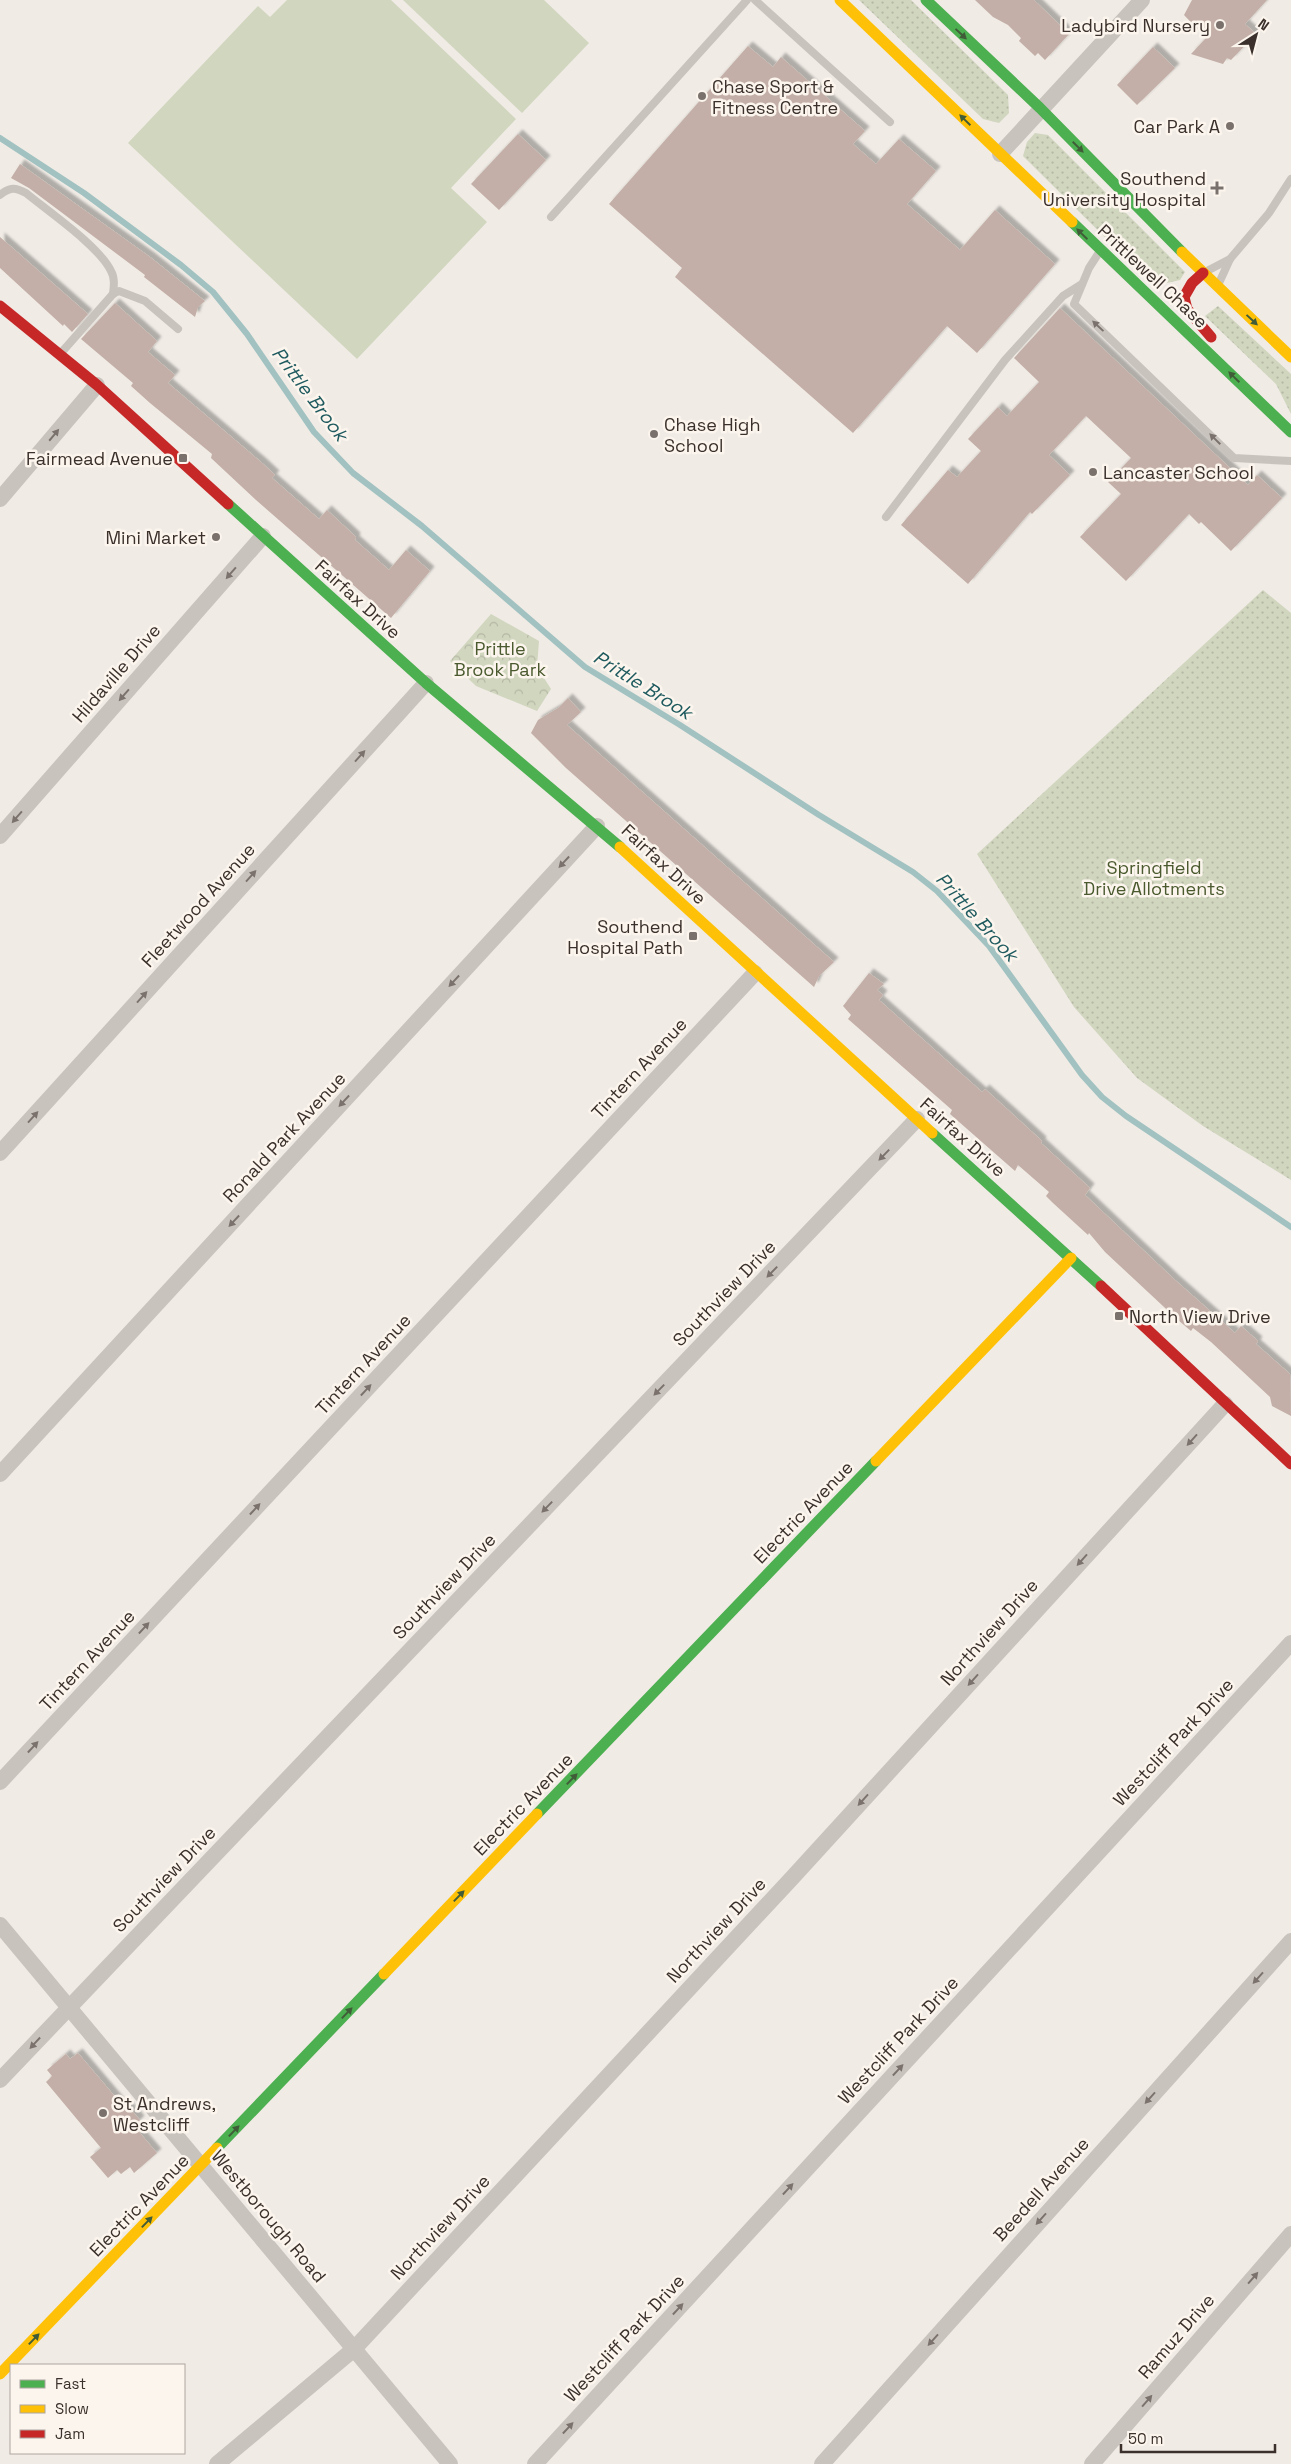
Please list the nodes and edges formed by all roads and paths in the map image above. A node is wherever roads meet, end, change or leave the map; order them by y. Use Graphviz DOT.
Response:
graph roads {
  1 [pos="747,0"];
  2 [pos="756,0"];
  3 [pos="840,0"];
  4 [pos="926,0"];
  5 [pos="1142,0"];
  6 [pos="1040,108"];
  7 [pos="890,122"];
  8 [pos="1000,154"];
  9 [pos="1291,179"];
  10 [pos="0,195"];
  11 [pos="551,217"];
  12 [pos="1100,251"];
  13 [pos="1230,259"];
  14 [pos="1203,274"];
  15 [pos="1082,284"];
  16 [pos="1217,287"];
  17 [pos="1143,291"];
  18 [pos="113,294"];
  19 [pos="1208,296"];
  20 [pos="0,306"];
  21 [pos="1191,308"];
  22 [pos="178,329"];
  23 [pos="1220,346"];
  24 [pos="59,354"];
  25 [pos="1291,357"];
  26 [pos="1249,374"];
  27 [pos="97,385"];
  28 [pos="1281,423"];
  29 [pos="1291,432"];
  30 [pos="1291,461"];
  31 [pos="0,499"];
  32 [pos="886,517"];
  33 [pos="263,536"];
  34 [pos="426,683"];
  35 [pos="597,826"];
  36 [pos="0,836"];
  37 [pos="755,973"];
  38 [pos="918,1120"];
  39 [pos="0,1154"];
  40 [pos="1071,1258"];
  41 [pos="1225,1404"];
  42 [pos="1291,1464"];
  43 [pos="0,1474"];
  44 [pos="1291,1643"];
  45 [pos="0,1782"];
  46 [pos="0,1925"];
  47 [pos="1291,1941"];
  48 [pos="68,2008"];
  49 [pos="0,2080"];
  50 [pos="201,2166"];
  51 [pos="1291,2234"];
  52 [pos="354,2349"];
  53 [pos="0,2374"];
  54 [pos="217,2464"];
  55 [pos="450,2464"];
  56 [pos="535,2464"];
  57 [pos="822,2464"];
  58 [pos="1092,2464"];
  1 -- 11 [label="lane"];
  2 -- 7 [label="lane"];
  8 -- 3 [label="street, Prittlewell Chase, one-way"];
  4 -- 6 [label="street, Prittlewell Chase, one-way"];
  5 -- 6 [label="street"];
  6 -- 8 [label="street"];
  6 -- 14 [label="street, Prittlewell Chase, one-way"];
  12 -- 8 [label="street, Prittlewell Chase, one-way"];
  9 -- 13 [label="lane"];
  10 -- 18 [label="lane"];
  12 -- 15 [label="lane"];
  12 -- 17 [label="street, Prittlewell Chase"];
  13 -- 14 [label="lane"];
  13 -- 16 [label="lane"];
  14 -- 16 [label="street, Prittlewell Chase"];
  14 -- 21 [label="street"];
  30 -- 15 [label="lane, one-way"];
  15 -- 32 [label="lane"];
  16 -- 19 [label="street"];
  16 -- 25 [label="street, Prittlewell Chase, one-way"];
  17 -- 21 [label="street"];
  28 -- 17 [label="street, Prittlewell Chase, one-way"];
  18 -- 22 [label="lane"];
  18 -- 24 [label="lane"];
  20 -- 24 [label="street, Fairfax Drive"];
  21 -- 23 [label="street"];
  24 -- 27 [label="street, Fairfax Drive"];
  26 -- 28 [label="street"];
  31 -- 27 [label="street, one-way"];
  27 -- 33 [label="street, Fairfax Drive"];
  28 -- 29 [label="street, Prittlewell Chase"];
  33 -- 34 [label="street, Fairfax Drive"];
  33 -- 36 [label="street, Hildaville Drive, one-way"];
  34 -- 35 [label="street, Fairfax Drive"];
  39 -- 34 [label="street, Fleetwood Avenue, one-way"];
  35 -- 37 [label="street, Fairfax Drive"];
  35 -- 43 [label="street, Ronald Park Avenue, one-way"];
  37 -- 38 [label="street, Fairfax Drive"];
  45 -- 37 [label="street, Tintern Avenue, one-way"];
  38 -- 40 [label="street, Fairfax Drive"];
  38 -- 48 [label="street, Southview Drive, one-way"];
  40 -- 41 [label="street, Fairfax Drive"];
  50 -- 40 [label="street, Electric Avenue, one-way"];
  41 -- 42 [label="street, Fairfax Drive"];
  41 -- 52 [label="street, Northview Drive, one-way"];
  56 -- 44 [label="street, Westcliff Park Drive, one-way"];
  46 -- 48 [label="street, Westborough Road"];
  47 -- 57 [label="street, Beedell Avenue, one-way"];
  48 -- 49 [label="street, Southview Drive, one-way"];
  48 -- 50 [label="street, Westborough Road"];
  50 -- 52 [label="street, Westborough Road"];
  53 -- 50 [label="street, Electric Avenue, one-way"];
  58 -- 51 [label="street, Ramuz Drive, one-way"];
  52 -- 54 [label="street, Northview Drive"];
  52 -- 55 [label="street, Westborough Road"];
}
